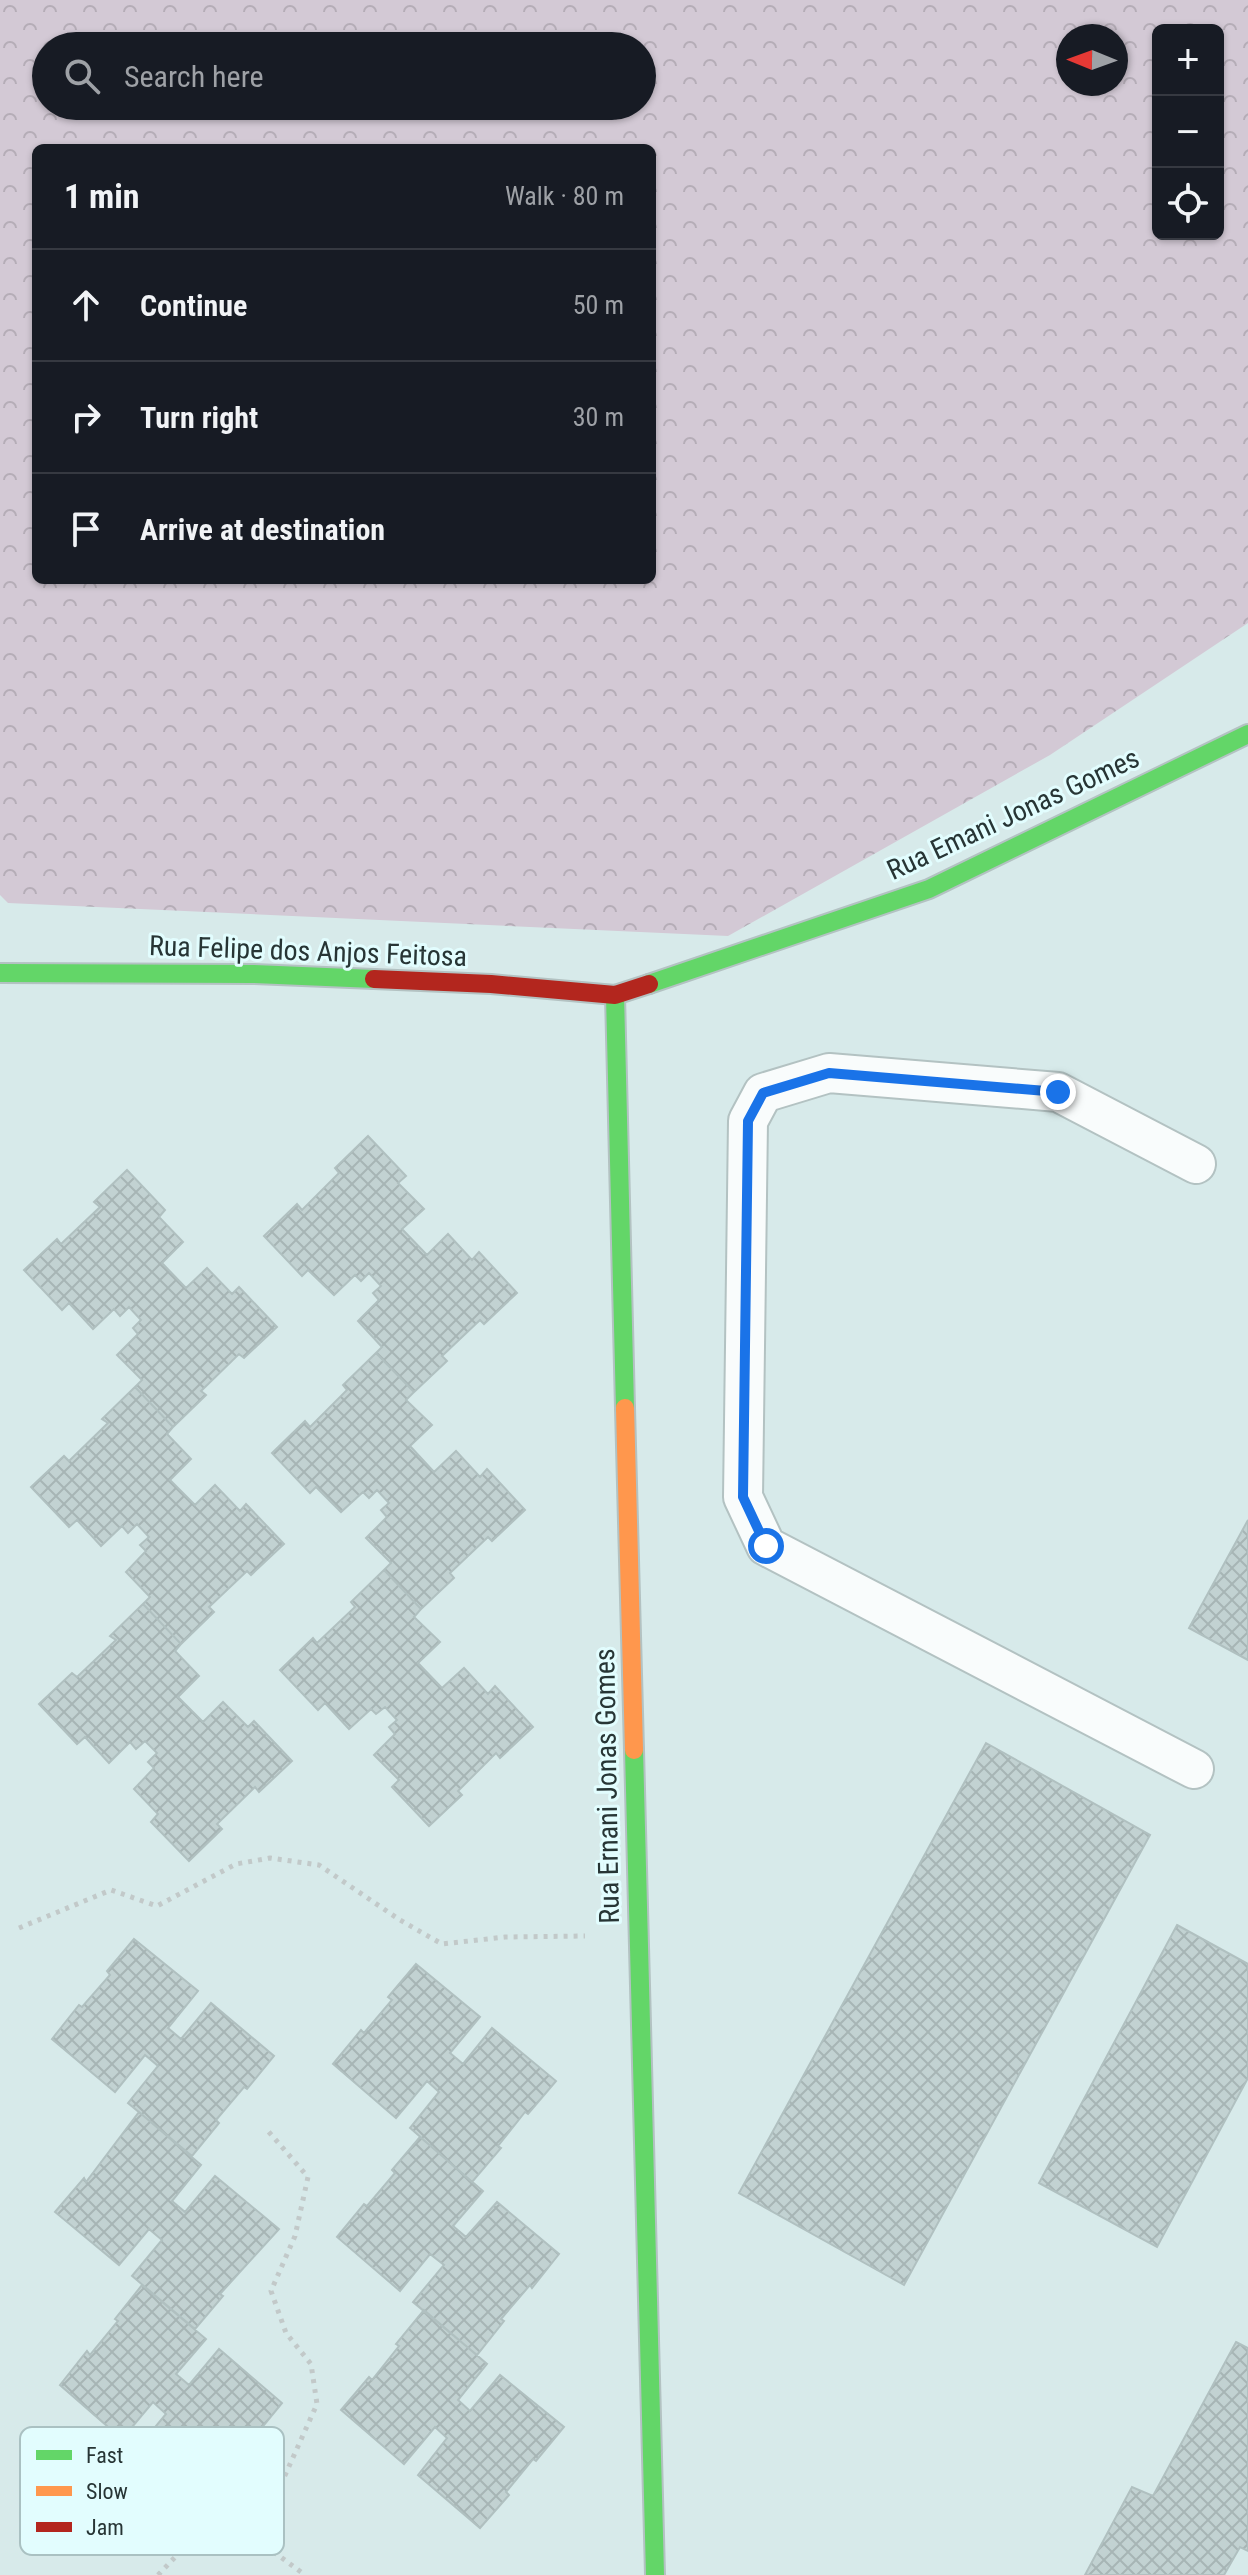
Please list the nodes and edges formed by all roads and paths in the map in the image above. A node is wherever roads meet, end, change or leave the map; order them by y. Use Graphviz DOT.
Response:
graph roads {
  1 [pos="1248,734"];
  2 [pos="0,973"];
  3 [pos="615,995"];
  4 [pos="1196,1164"];
  5 [pos="1194,1769"];
  6 [pos="19,1928"];
  7 [pos="588,1936"];
  8 [pos="268,2131"];
  9 [pos="284,2478"];
  10 [pos="177,2555"];
  11 [pos="278,2555"];
  12 [pos="158,2575"];
  13 [pos="305,2575"];
  14 [pos="655,2575"];
  1 -- 3 [label="street, Rua Emani Jonas Gomes"];
  2 -- 3 [label="street, Rua Felipe dos Anjos Feitosa"];
  3 -- 14 [label="street, Rua Ernani Jonas Gomes"];
  4 -- 5 [label="lane"];
  6 -- 7 [label="path"];
  8 -- 9 [label="path"];
  10 -- 12 [label="path"];
  11 -- 13 [label="path"];
}
